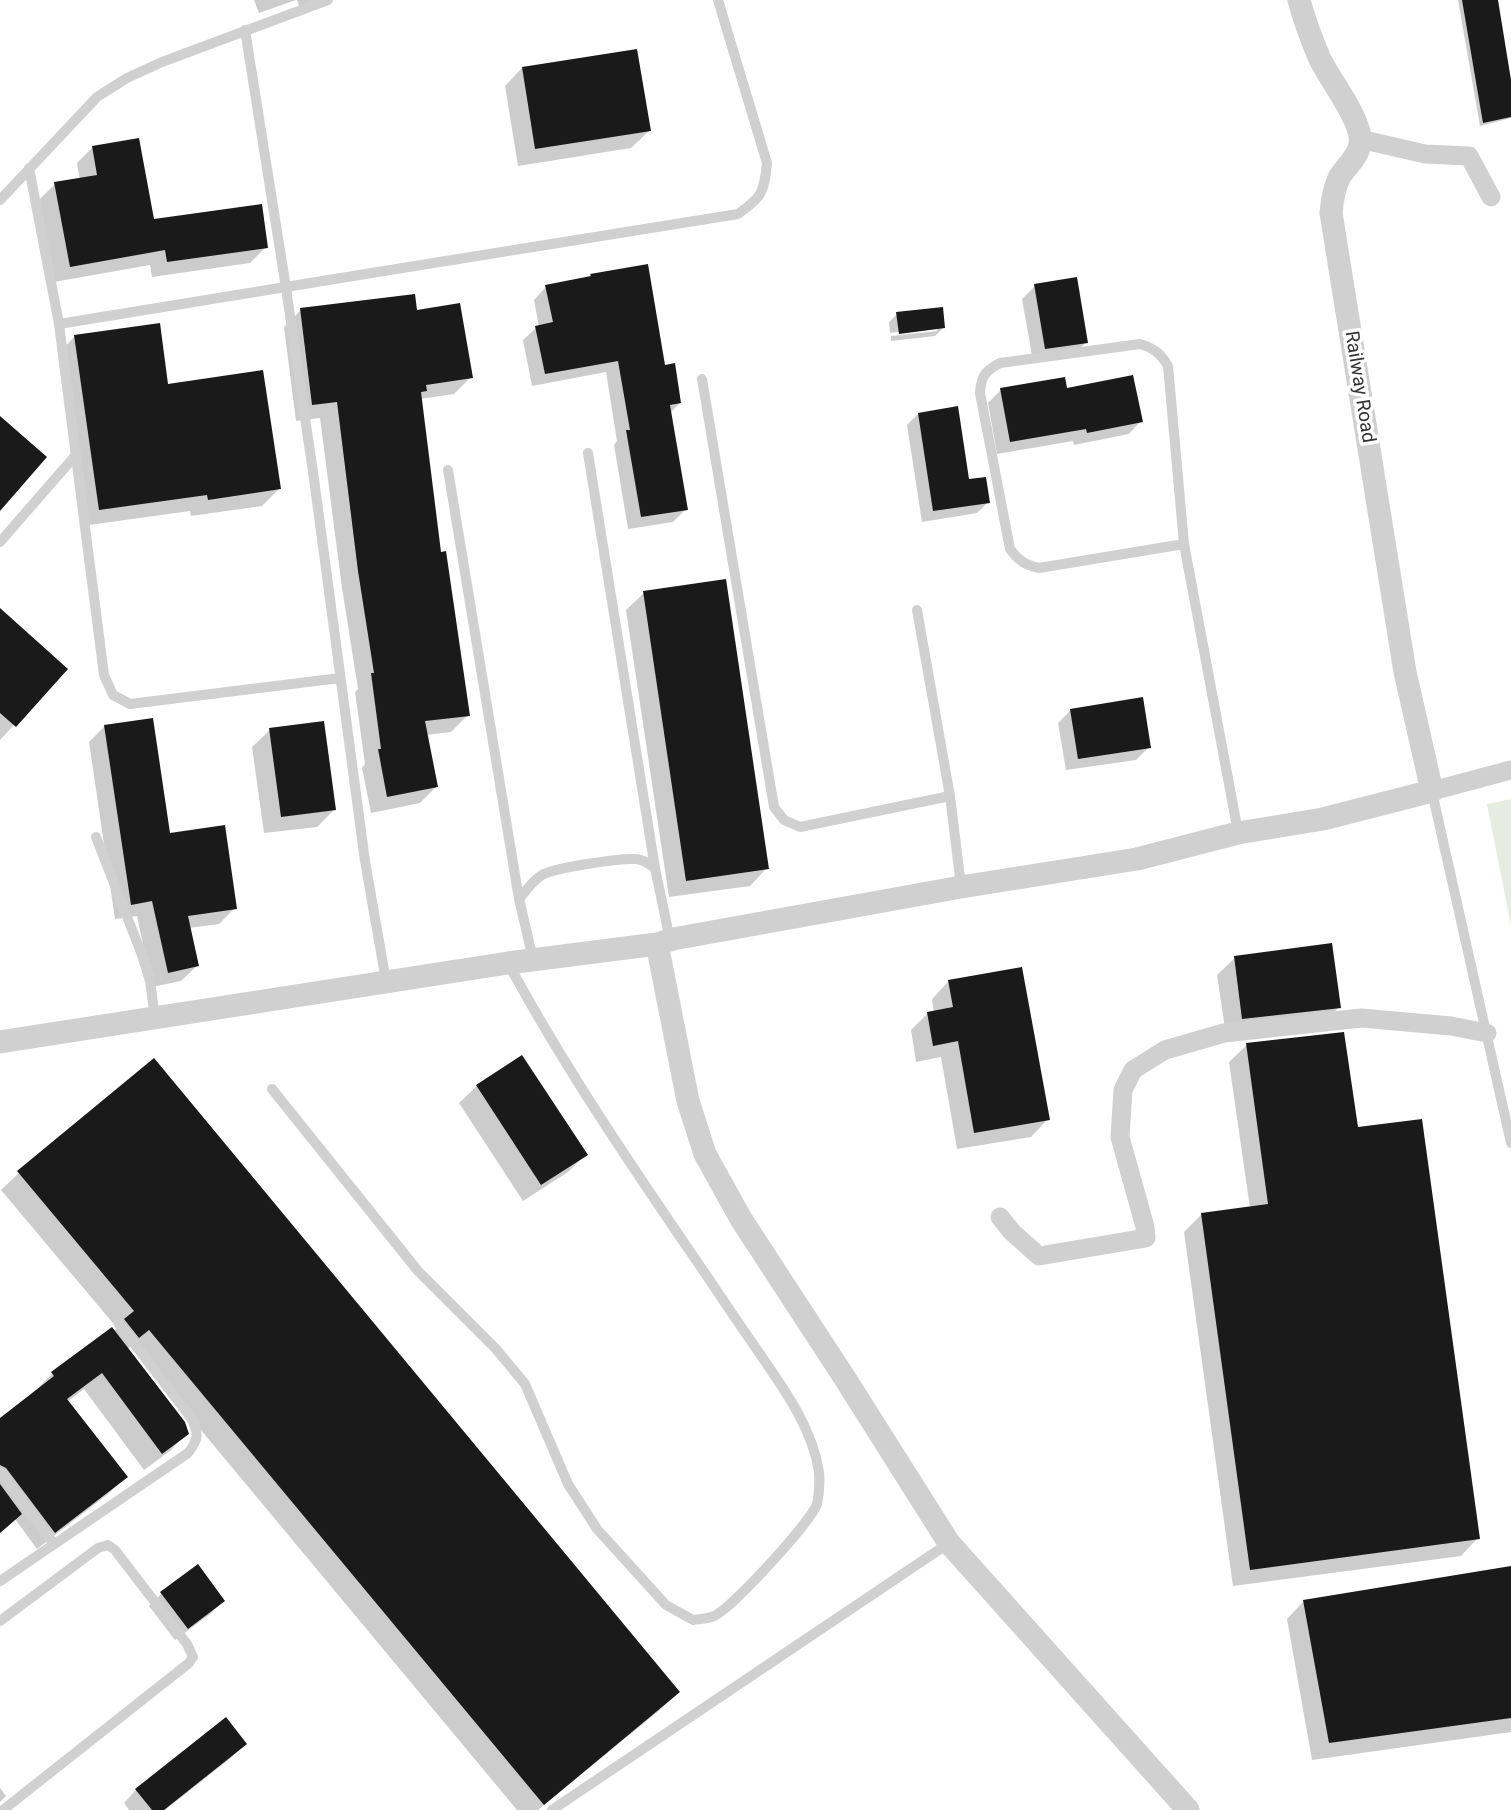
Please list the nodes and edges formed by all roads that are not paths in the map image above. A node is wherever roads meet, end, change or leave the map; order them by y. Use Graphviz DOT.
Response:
graph roads {
  1 [pos="328,0"];
  2 [pos="718,0"];
  3 [pos="1299,0"];
  4 [pos="245,30"];
  5 [pos="1360,139"];
  6 [pos="29,168"];
  7 [pos="1491,197"];
  8 [pos="0,200"];
  9 [pos="286,288"];
  10 [pos="59,324"];
  11 [pos="702,379"];
  12 [pos="588,453"];
  13 [pos="75,456"];
  14 [pos="448,470"];
  15 [pos="0,542"];
  16 [pos="1184,544"];
  17 [pos="917,611"];
  18 [pos="340,678"];
  19 [pos="1511,770"];
  20 [pos="1432,791"];
  21 [pos="950,796"];
  22 [pos="1238,834"];
  23 [pos="96,837"];
  24 [pos="655,868"];
  25 [pos="961,887"];
  26 [pos="519,899"];
  27 [pos="663,942"];
  28 [pos="534,960"];
  29 [pos="508,963"];
  30 [pos="386,982"];
  31 [pos="155,1018"];
  32 [pos="1486,1033"];
  33 [pos="0,1042"];
  34 [pos="272,1089"];
  35 [pos="1511,1143"];
  36 [pos="1000,1217"];
  37 [pos="119,1324"];
  38 [pos="0,1472"];
  39 [pos="949,1543"];
  40 [pos="54,1544"];
  41 [pos="0,1581"];
  42 [pos="0,1621"];
  43 [pos="3,1810"];
  44 [pos="552,1810"];
  45 [pos="1188,1810"];
  1 -- 4 [label="lane"];
  2 -- 9 [label="lane"];
  3 -- 5 [label="street"];
  4 -- 6 [label="lane"];
  4 -- 9 [label="lane"];
  5 -- 7 [label="street"];
  5 -- 20 [label="street, Railway Road"];
  6 -- 8 [label="lane"];
  6 -- 10 [label="lane"];
  9 -- 10 [label="lane"];
  9 -- 18 [label="lane"];
  10 -- 13 [label="lane"];
  11 -- 21 [label="lane"];
  12 -- 24 [label="lane"];
  13 -- 15 [label="lane"];
  13 -- 18 [label="lane"];
  14 -- 26 [label="lane"];
  16 -- 16 [label="lane"];
  16 -- 22 [label="lane"];
  17 -- 21 [label="lane"];
  18 -- 30 [label="lane"];
  19 -- 20 [label="street"];
  20 -- 22 [label="street"];
  20 -- 32 [label="lane"];
  21 -- 25 [label="lane"];
  22 -- 25 [label="street"];
  23 -- 31 [label="lane"];
  24 -- 26 [label="lane"];
  24 -- 27 [label="lane"];
  25 -- 27 [label="street"];
  26 -- 28 [label="lane"];
  27 -- 28 [label="street"];
  27 -- 39 [label="street"];
  28 -- 29 [label="street"];
  29 -- 30 [label="street"];
  29 -- 34 [label="lane"];
  30 -- 31 [label="street"];
  31 -- 33 [label="street"];
  32 -- 35 [label="lane"];
  32 -- 36 [label="street"];
  37 -- 40 [label="lane"];
  38 -- 40 [label="lane"];
  39 -- 44 [label="lane"];
  39 -- 45 [label="street"];
  40 -- 41 [label="lane"];
  42 -- 43 [label="lane"];
}
